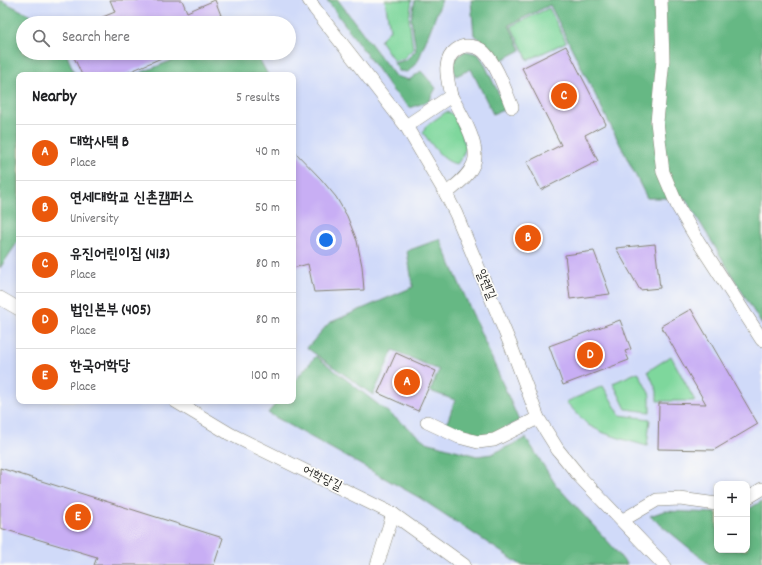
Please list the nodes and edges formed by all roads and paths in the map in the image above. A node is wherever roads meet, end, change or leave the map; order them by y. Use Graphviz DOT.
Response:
graph roads {
  1 [pos="310,0"];
  2 [pos="661,0"];
  3 [pos="451,96"];
  4 [pos="512,107"];
  5 [pos="406,126"];
  6 [pos="446,194"];
  7 [pos="0,298"];
  8 [pos="16,307"];
  9 [pos="762,340"];
  10 [pos="179,404"];
  11 [pos="538,418"];
  12 [pos="428,422"];
  13 [pos="762,490"];
  14 [pos="750,496"];
  15 [pos="714,504"];
  16 [pos="393,514"];
  17 [pos="622,520"];
  18 [pos="377,565"];
  19 [pos="464,565"];
  20 [pos="664,565"];
  1 -- 5 [label="lane, 알렌길"];
  2 -- 9 [label="lane"];
  3 -- 4 [label="lane"];
  3 -- 5 [label="lane"];
  3 -- 6 [label="lane"];
  5 -- 6 [label="lane, 알렌길"];
  6 -- 11 [label="lane, 알렌길"];
  7 -- 8 [label="lane"];
  10 -- 16 [label="lane, 어학당길"];
  11 -- 12 [label="lane"];
  11 -- 17 [label="lane, 알렌길"];
  13 -- 14 [label="lane"];
  15 -- 17 [label="lane"];
  16 -- 18 [label="lane"];
  16 -- 19 [label="lane, 어학당길"];
  17 -- 20 [label="lane, 알렌길"];
}
